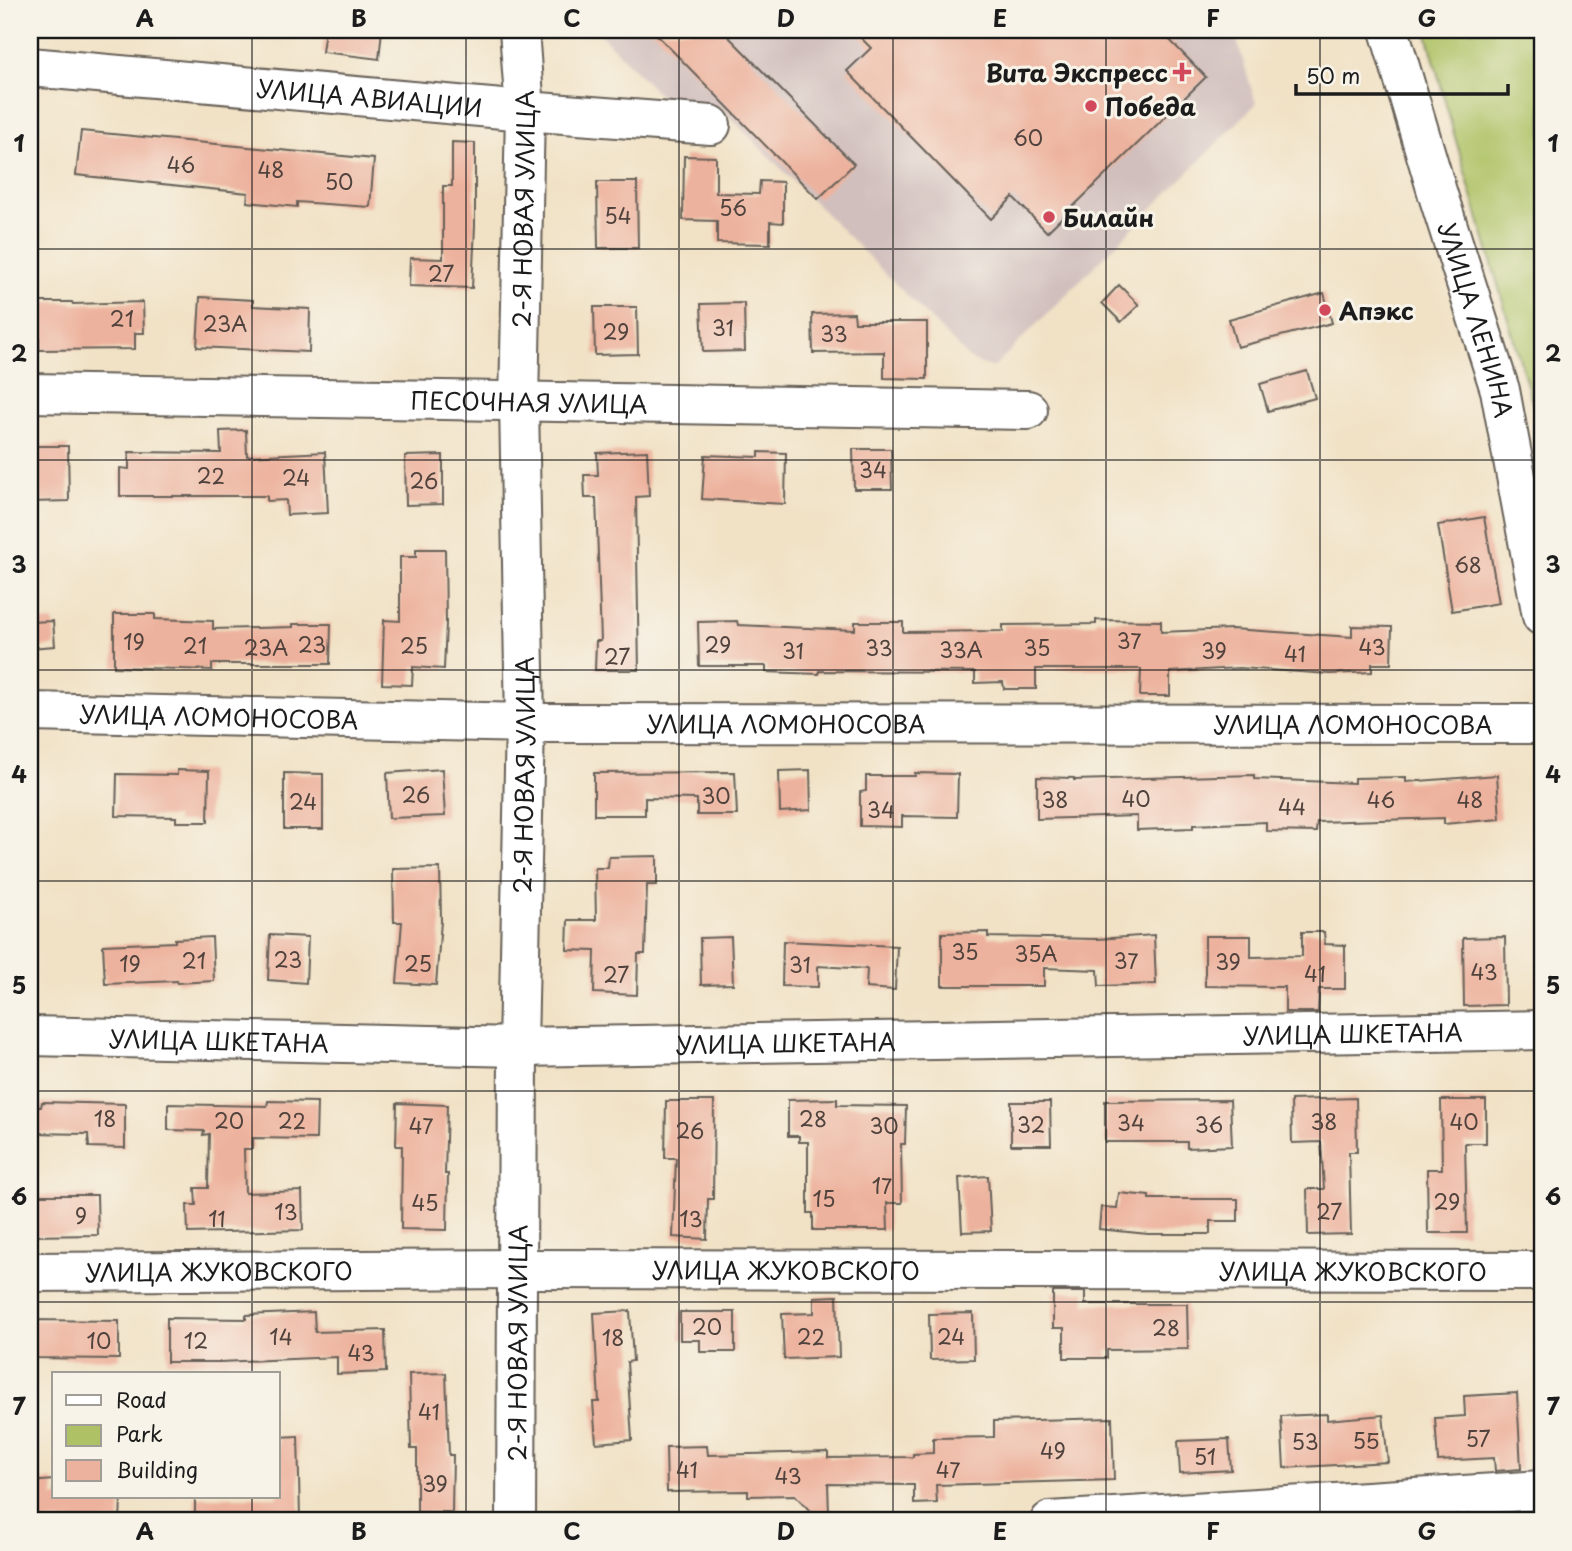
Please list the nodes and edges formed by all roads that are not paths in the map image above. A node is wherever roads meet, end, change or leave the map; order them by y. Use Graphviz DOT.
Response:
graph roads {
  1 [pos="519,30"];
  2 [pos="1389,30"];
  3 [pos="30,67"];
  4 [pos="525,111"];
  5 [pos="711,125"];
  6 [pos="30,393"];
  7 [pos="519,403"];
  8 [pos="1028,410"];
  9 [pos="1542,616"];
  10 [pos="30,712"];
  11 [pos="525,723"];
  12 [pos="1542,724"];
  13 [pos="1542,1030"];
  14 [pos="30,1036"];
  15 [pos="518,1047"];
  16 [pos="518,1269"];
  17 [pos="1542,1271"];
  18 [pos="30,1272"];
  19 [pos="1542,1489"];
  20 [pos="516,1521"];
  21 [pos="1051,1521"];
  1 -- 4 [label="street, 2-Я НОВАЯ УЛИЦА"];
  2 -- 9 [label="street, УЛИЦА ЛЕНИНА"];
  3 -- 4 [label="street, УЛИЦА АВИАЦИИ"];
  4 -- 5 [label="street, УЛИЦА АВИАЦИИ"];
  4 -- 7 [label="street, 2-Я НОВАЯ УЛИЦА"];
  6 -- 7 [label="street, ПЕСОЧНАЯ УЛИЦА"];
  7 -- 8 [label="street, ПЕСОЧНАЯ УЛИЦА"];
  7 -- 11 [label="street, 2-Я НОВАЯ УЛИЦА"];
  10 -- 11 [label="street, УЛИЦА ЛОМОНОСОВА"];
  11 -- 12 [label="street, УЛИЦА ЛОМОНОСОВА"];
  11 -- 15 [label="street, 2-Я НОВАЯ УЛИЦА"];
  13 -- 15 [label="street, УЛИЦА ШКЕТАНА"];
  14 -- 15 [label="street, УЛИЦА ШКЕТАНА"];
  15 -- 16 [label="street, 2-Я НОВАЯ УЛИЦА"];
  16 -- 17 [label="street, УЛИЦА ЖУКОВСКОГО"];
  16 -- 18 [label="street, УЛИЦА ЖУКОВСКОГО"];
  16 -- 20 [label="street, 2-Я НОВАЯ УЛИЦА"];
  19 -- 21 [label="street"];
}
